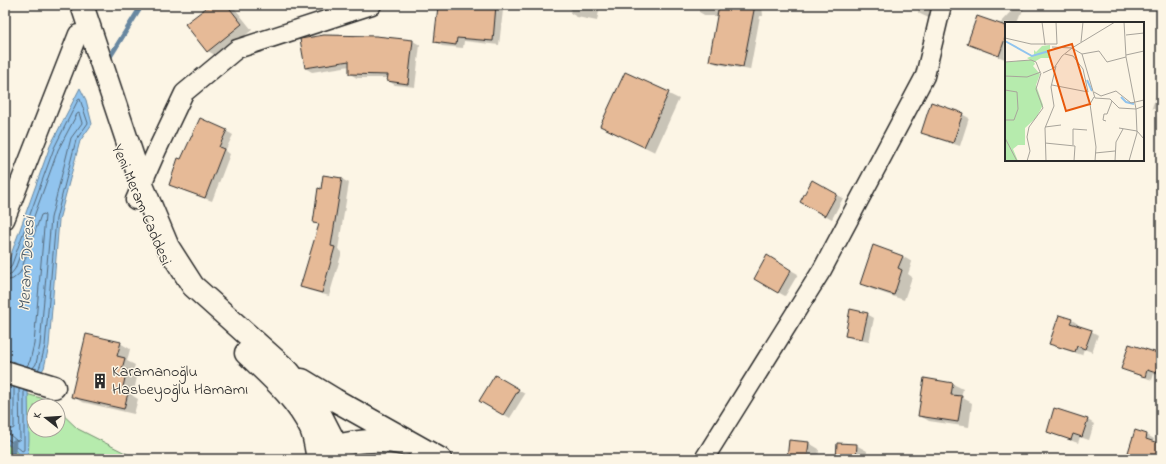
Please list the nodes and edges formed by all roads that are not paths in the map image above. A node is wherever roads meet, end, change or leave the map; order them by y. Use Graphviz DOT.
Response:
graph roads {
  1 [pos="372,5"];
  2 [pos="942,5"];
  3 [pos="81,13"];
  4 [pos="138,192"];
  5 [pos="5,220"];
  6 [pos="5,372"];
  7 [pos="289,372"];
  8 [pos="54,387"];
  9 [pos="327,454"];
  10 [pos="431,454"];
  11 [pos="704,459"];
  1 -- 4 [label="street"];
  2 -- 11 [label="street"];
  3 -- 4 [label="main road, Yeni Meram Caddesi"];
  3 -- 5 [label="street"];
  4 -- 7 [label="main road, Yeni Meram Caddesi"];
  4 -- 9 [label="main road, Yeni Meram Caddesi"];
  6 -- 8 [label="main road"];
  7 -- 9 [label="main road, Yeni Meram Caddesi"];
  7 -- 10 [label="main road"];
  9 -- 10 [label="main road"];
}
